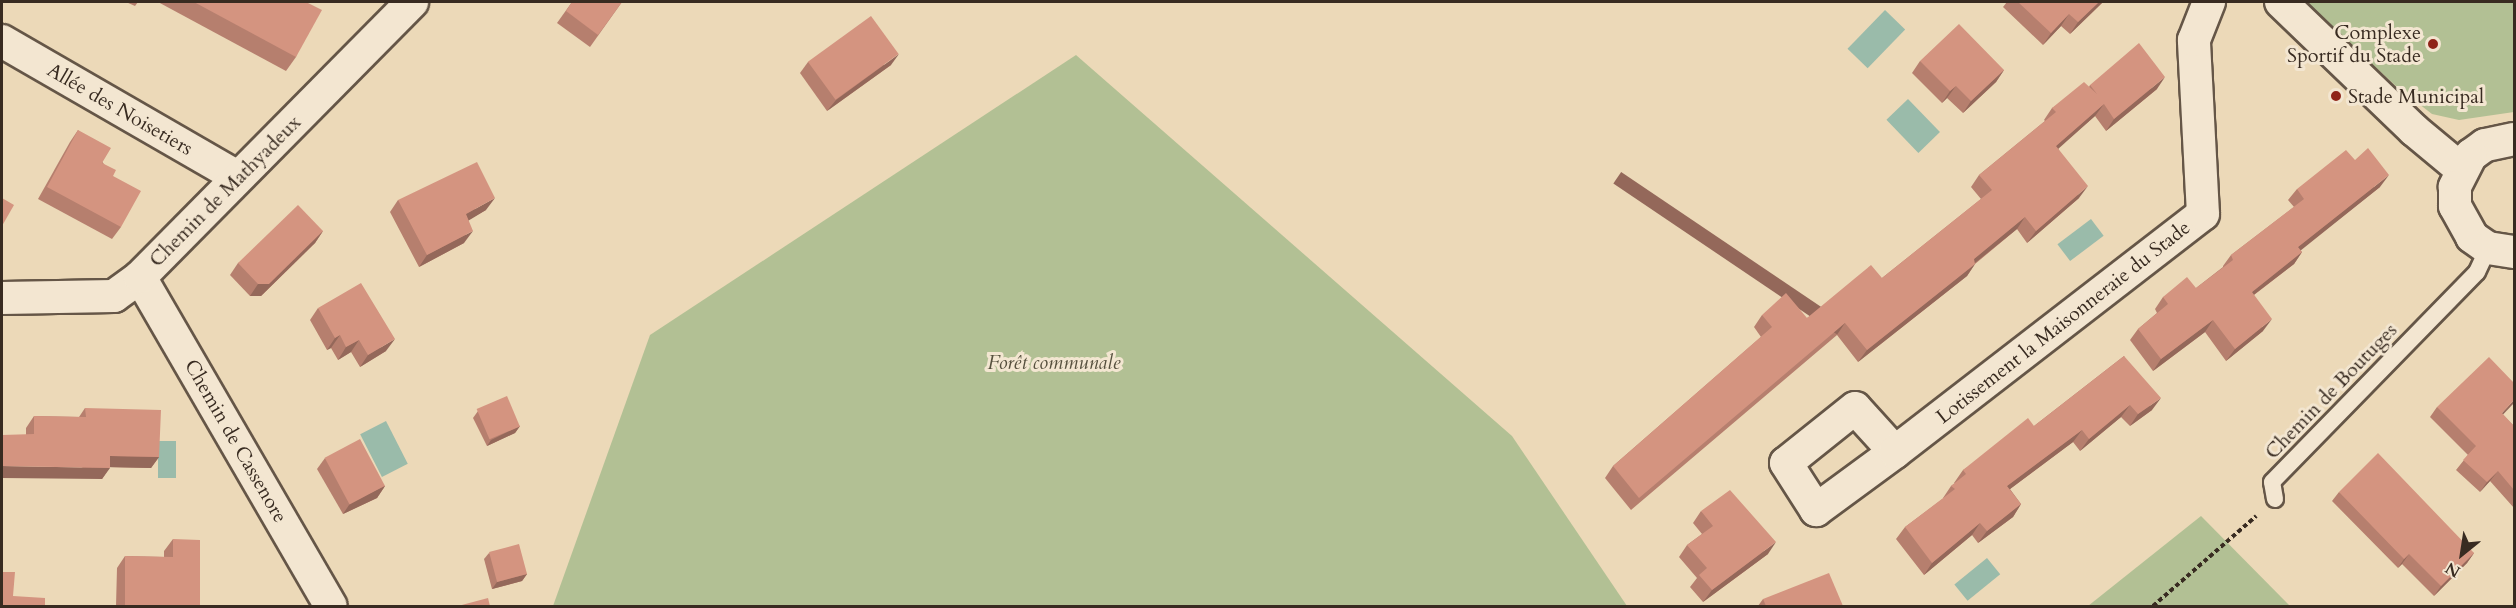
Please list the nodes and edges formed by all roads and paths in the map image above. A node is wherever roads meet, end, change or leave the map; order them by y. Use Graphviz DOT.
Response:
graph roads {
  1 [pos="412,2"];
  2 [pos="2209,2"];
  3 [pos="2281,2"];
  4 [pos="2,41"];
  5 [pos="2514,139"];
  6 [pos="2461,169"];
  7 [pos="238,177"];
  8 [pos="2501,250"];
  9 [pos="140,277"];
  10 [pos="2,298"];
  11 [pos="1895,452"];
  12 [pos="2275,499"];
  13 [pos="331,606"];
  14 [pos="2153,606"];
  1 -- 7 [label="street, Chemin de Mathyadeux"];
  2 -- 11 [label="street, Lotissement la Maisonneraie du Stade"];
  3 -- 6 [label="street"];
  4 -- 7 [label="street, Allée des Noisetiers"];
  5 -- 6 [label="street"];
  6 -- 8 [label="street"];
  7 -- 9 [label="street, Chemin de Mathyadeux"];
  8 -- 12 [label="lane, Chemin de Boutuges"];
  9 -- 10 [label="street, Chemin de Mathyadeux"];
  9 -- 13 [label="street, Chemin de Cassenore"];
  12 -- 14 [label="path"];
}
